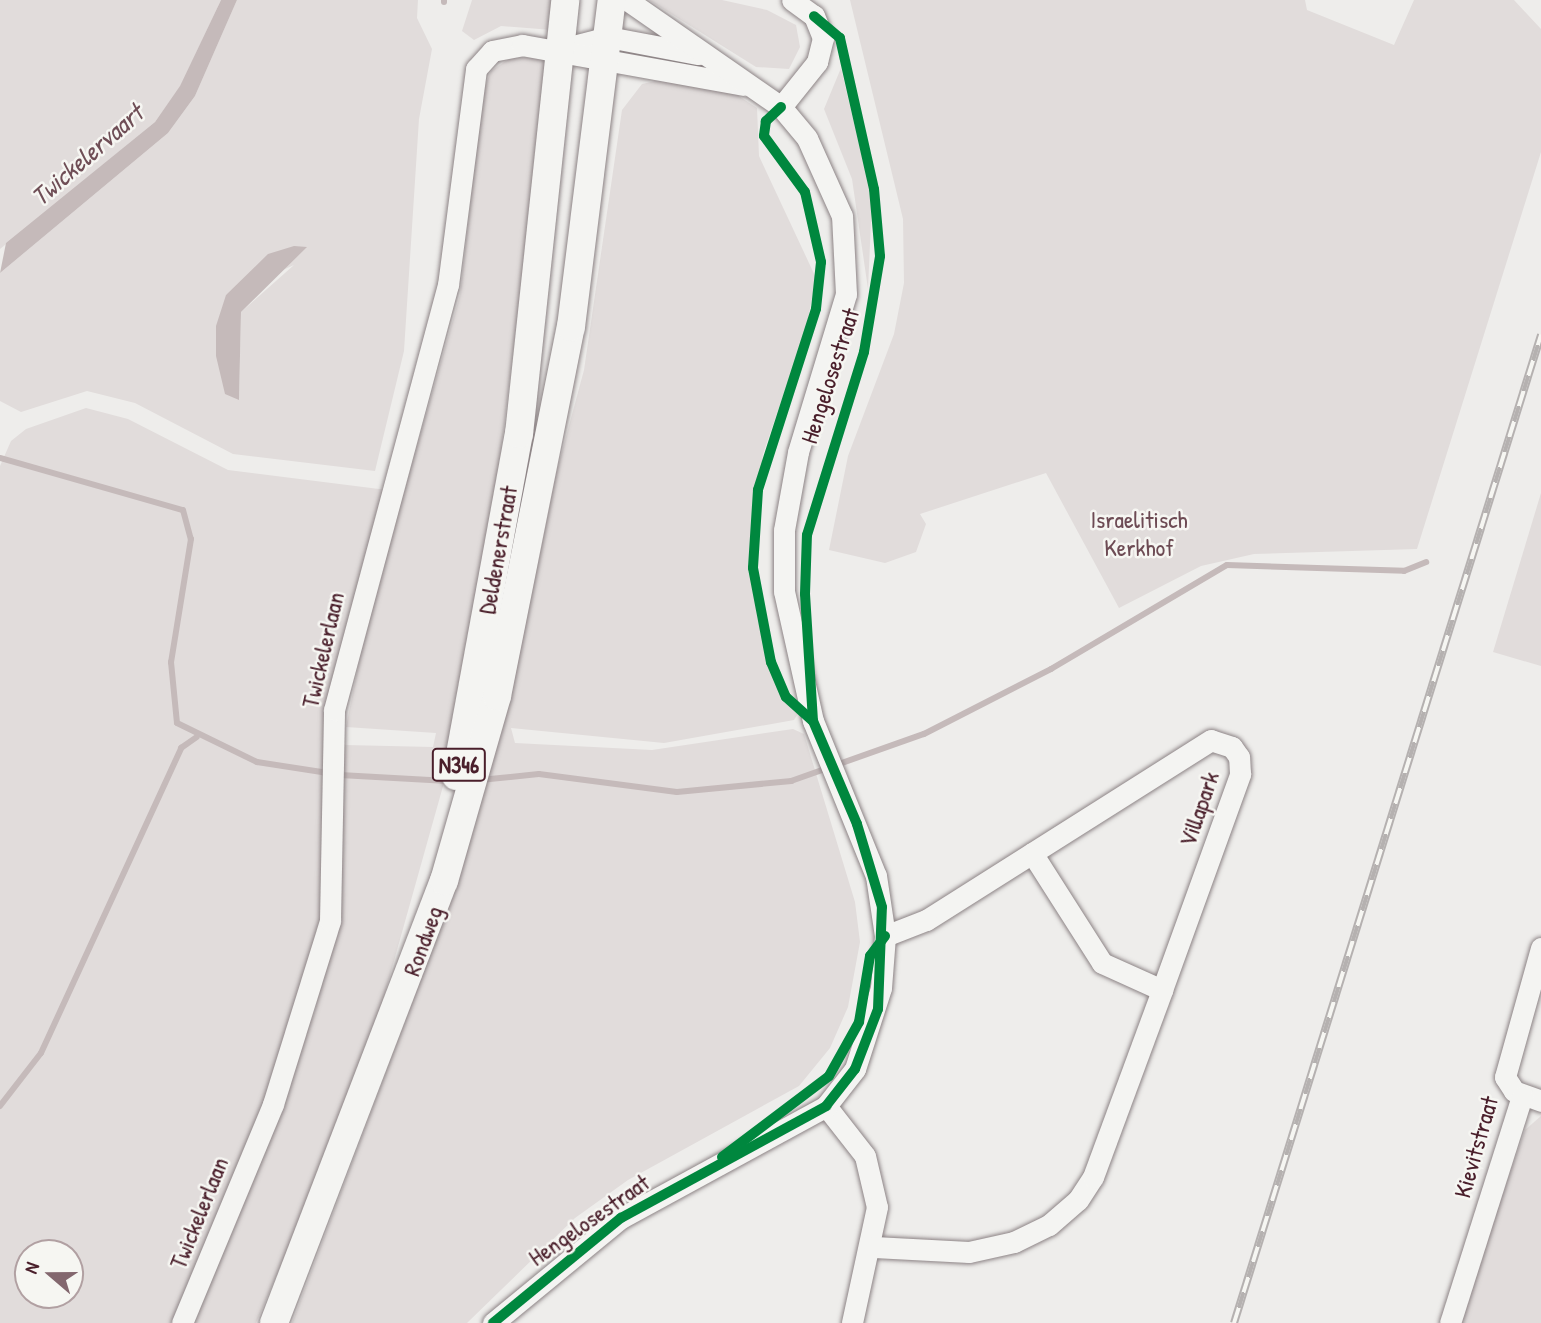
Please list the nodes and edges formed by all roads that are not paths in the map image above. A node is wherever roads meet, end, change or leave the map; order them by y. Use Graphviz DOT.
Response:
graph roads {
  1 [pos="565,0"];
  2 [pos="612,0"];
  3 [pos="627,0"];
  4 [pos="792,0"];
  5 [pos="560,50"];
  6 [pos="606,50"];
  7 [pos="706,55"];
  8 [pos="750,86"];
  9 [pos="781,107"];
  10 [pos="530,545"];
  11 [pos="1032,853"];
  12 [pos="885,936"];
  13 [pos="1541,948"];
  14 [pos="1162,990"];
  15 [pos="368,1088"];
  16 [pos="1532,1098"];
  17 [pos="826,1106"];
  18 [pos="874,1247"];
  19 [pos="182,1323"];
  20 [pos="274,1323"];
  21 [pos="493,1323"];
  22 [pos="852,1323"];
  23 [pos="1450,1323"];
  1 -- 5 [label="main road, Deldenerstraat / N346"];
  2 -- 6 [label="main road, Deldenerstraat / N346"];
  3 -- 7 [label="street, Hengelosestraat"];
  4 -- 9 [label="street"];
  5 -- 6 [label="street, Twickelerlaan"];
  5 -- 15 [label="main road, Deldenerstraat / N346"];
  5 -- 19 [label="street, Twickelerlaan"];
  6 -- 7 [label="street, Hengelosestraat"];
  6 -- 8 [label="street, Hengelosestraat"];
  6 -- 10 [label="main road, Deldenerstraat / N346"];
  7 -- 8 [label="street, Hengelosestraat"];
  8 -- 9 [label="street, Hengelosestraat"];
  9 -- 12 [label="street, Hengelosestraat"];
  10 -- 15 [label="main road, Rondweg / N346"];
  11 -- 12 [label="street, Villapark"];
  11 -- 14 [label="street"];
  11 -- 14 [label="street, Villapark"];
  12 -- 17 [label="street, Hengelosestraat"];
  13 -- 16 [label="street, Kievitstraat"];
  14 -- 18 [label="street, Villapark"];
  15 -- 20 [label="main road, Rondweg / N346"];
  16 -- 23 [label="street, Kievitstraat"];
  17 -- 18 [label="street"];
  17 -- 21 [label="street, Hengelosestraat"];
  18 -- 22 [label="street"];
}
